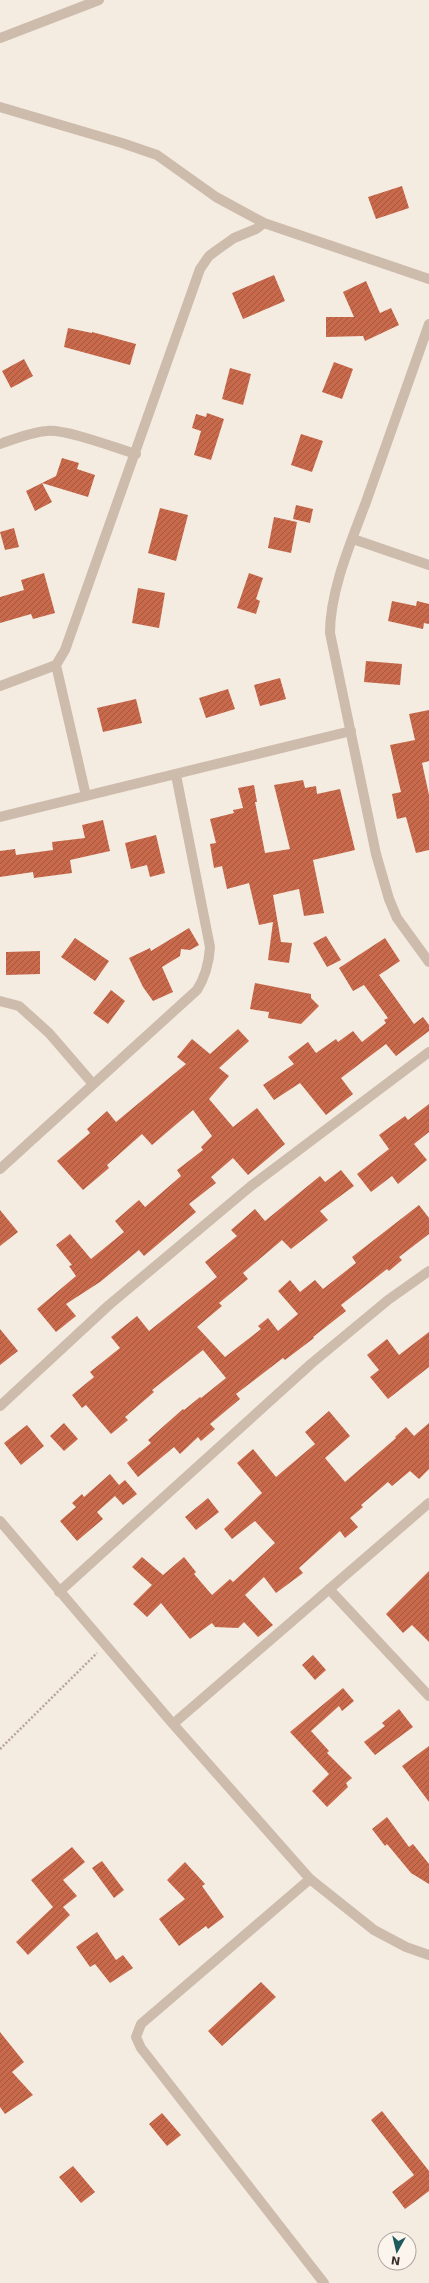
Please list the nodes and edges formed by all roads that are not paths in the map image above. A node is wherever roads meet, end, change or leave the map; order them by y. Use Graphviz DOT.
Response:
graph roads {
  1 [pos="99,0"];
  2 [pos="0,38"];
  3 [pos="0,107"];
  4 [pos="264,223"];
  5 [pos="429,279"];
  6 [pos="429,324"];
  7 [pos="0,444"];
  8 [pos="136,454"];
  9 [pos="352,538"];
  10 [pos="429,565"];
  11 [pos="56,665"];
  12 [pos="0,686"];
  13 [pos="351,731"];
  14 [pos="176,775"];
  15 [pos="86,796"];
  16 [pos="0,817"];
  17 [pos="429,962"];
  18 [pos="0,1001"];
  19 [pos="429,1052"];
  20 [pos="93,1084"];
  21 [pos="0,1169"];
  22 [pos="429,1271"];
  23 [pos="0,1406"];
  24 [pos="429,1503"];
  25 [pos="0,1521"];
  26 [pos="329,1589"];
  27 [pos="59,1592"];
  28 [pos="429,1696"];
  29 [pos="173,1724"];
  30 [pos="310,1879"];
  31 [pos="429,1955"];
  32 [pos="324,2283"];
  1 -- 2 [label="street"];
  3 -- 4 [label="street"];
  4 -- 5 [label="street"];
  4 -- 8 [label="street"];
  6 -- 9 [label="street"];
  7 -- 8 [label="street"];
  8 -- 11 [label="street"];
  9 -- 10 [label="street"];
  9 -- 13 [label="street"];
  11 -- 12 [label="street"];
  11 -- 15 [label="street"];
  13 -- 14 [label="street"];
  13 -- 17 [label="street"];
  14 -- 15 [label="street"];
  14 -- 20 [label="street"];
  15 -- 16 [label="street"];
  18 -- 20 [label="street"];
  19 -- 23 [label="street"];
  20 -- 21 [label="street"];
  22 -- 27 [label="street"];
  24 -- 26 [label="street"];
  25 -- 27 [label="street"];
  26 -- 28 [label="street"];
  26 -- 29 [label="street"];
  27 -- 29 [label="street"];
  29 -- 30 [label="street"];
  30 -- 31 [label="street"];
  30 -- 32 [label="street"];
}
